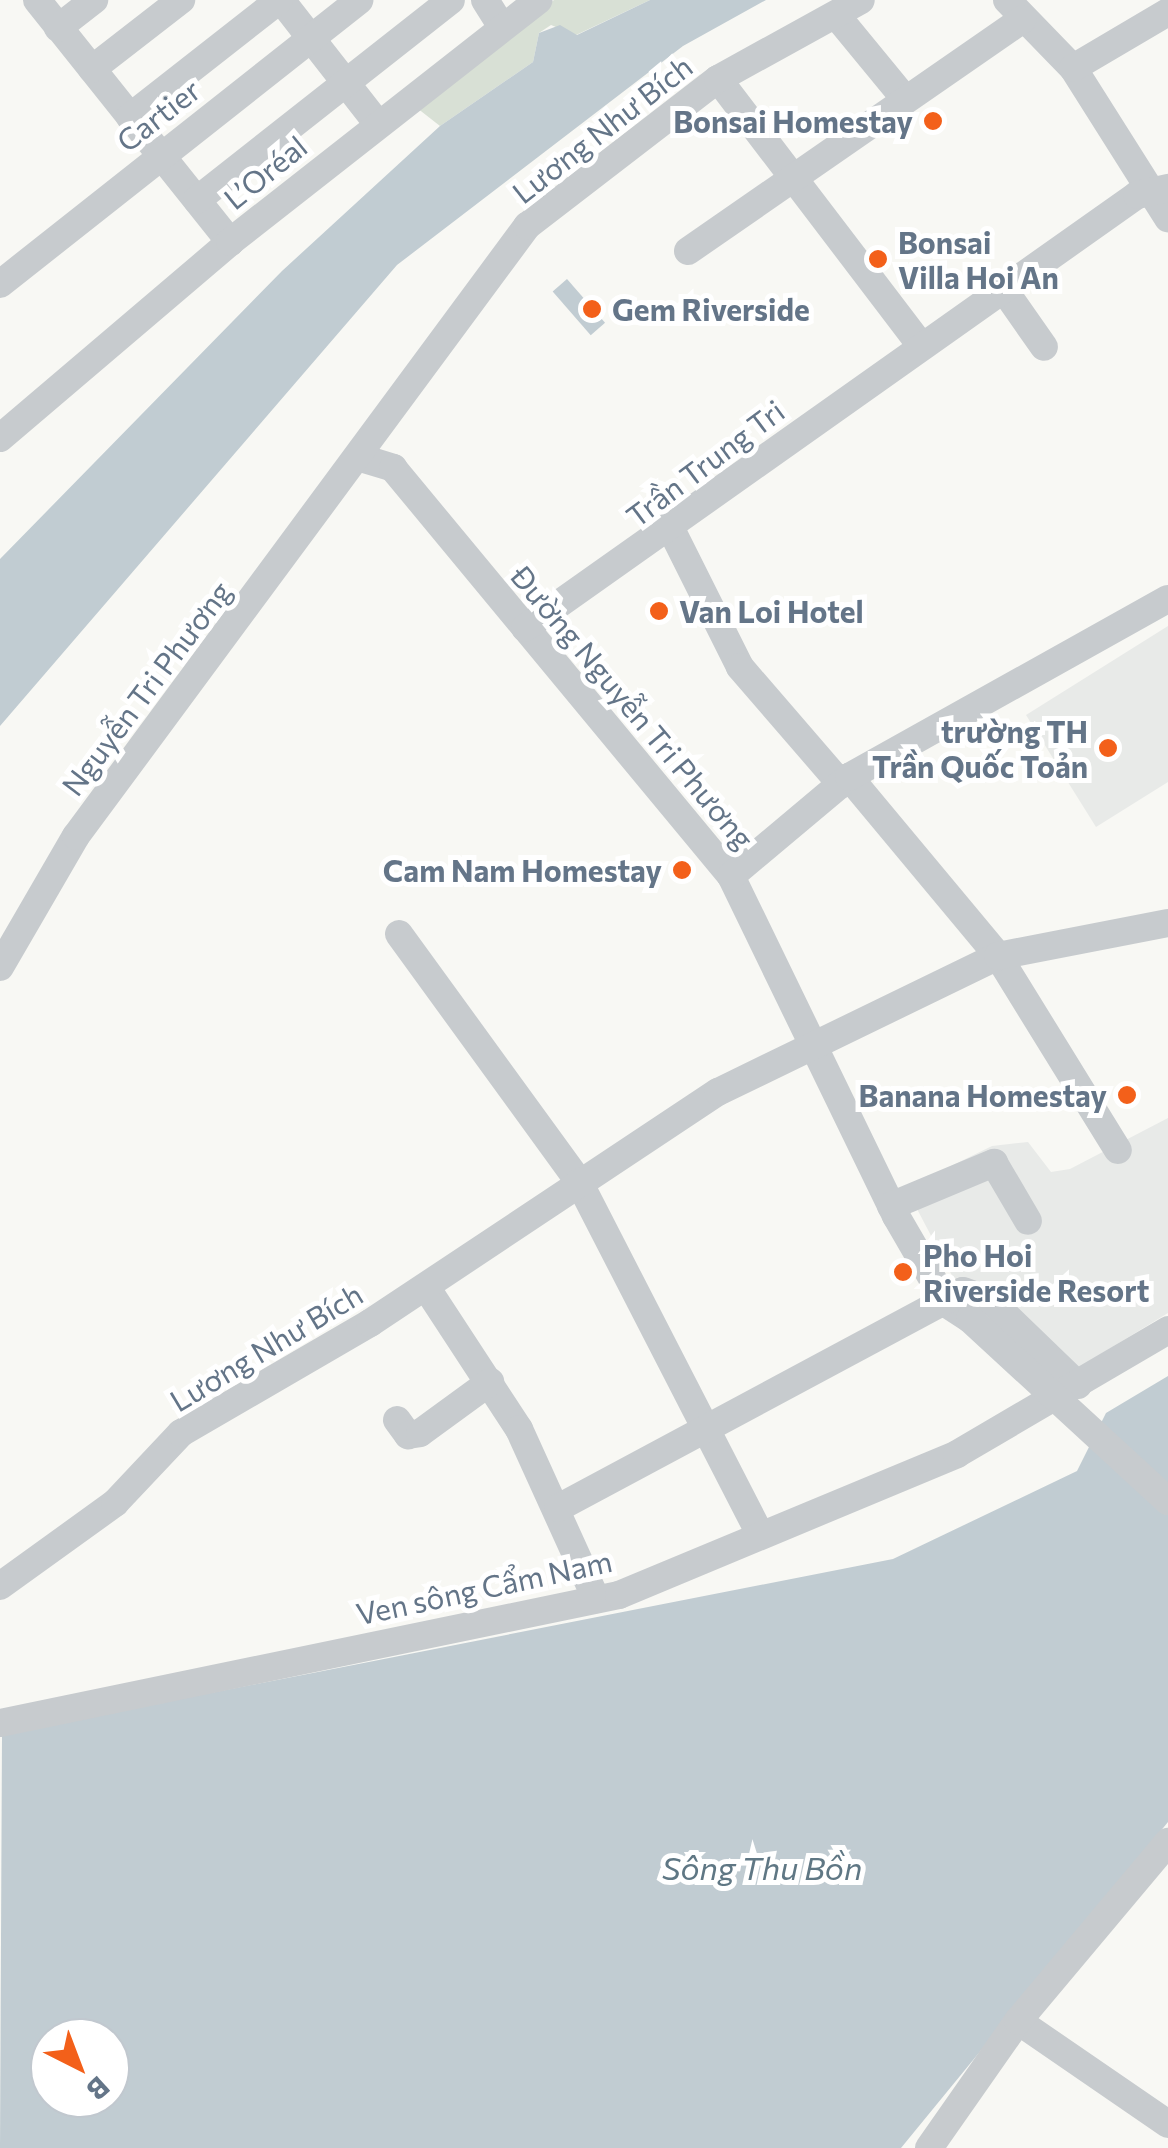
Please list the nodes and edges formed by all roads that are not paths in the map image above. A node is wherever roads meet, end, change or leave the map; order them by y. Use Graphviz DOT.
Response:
graph roads {
  1 [pos="37,0"];
  2 [pos="94,0"];
  3 [pos="182,0"];
  4 [pos="280,0"];
  5 [pos="359,0"];
  6 [pos="452,0"];
  7 [pos="485,0"];
  8 [pos="539,0"];
  9 [pos="861,0"];
  10 [pos="1014,10"];
  11 [pos="1168,12"];
  12 [pos="836,15"];
  13 [pos="502,26"];
  14 [pos="58,28"];
  15 [pos="310,38"];
  16 [pos="1073,68"];
  17 [pos="92,70"];
  18 [pos="718,80"];
  19 [pos="346,82"];
  20 [pos="905,99"];
  21 [pos="130,116"];
  22 [pos="376,123"];
  23 [pos="160,154"];
  24 [pos="792,183"];
  25 [pos="197,200"];
  26 [pos="1164,201"];
  27 [pos="230,242"];
  28 [pos="688,251"];
  29 [pos="0,284"];
  30 [pos="1002,287"];
  31 [pos="920,344"];
  32 [pos="1044,347"];
  33 [pos="0,438"];
  34 [pos="361,458"];
  35 [pos="671,528"];
  36 [pos="1168,600"];
  37 [pos="525,628"];
  38 [pos="845,780"];
  39 [pos="731,876"];
  40 [pos="1168,922"];
  41 [pos="399,934"];
  42 [pos="998,956"];
  43 [pos="0,967"];
  44 [pos="812,1050"];
  45 [pos="1118,1150"];
  46 [pos="580,1182"];
  47 [pos="891,1206"];
  48 [pos="1028,1221"];
  49 [pos="426,1287"];
  50 [pos="958,1311"];
  51 [pos="1168,1330"];
  52 [pos="490,1382"];
  53 [pos="1078,1385"];
  54 [pos="396,1420"];
  55 [pos="706,1428"];
  56 [pos="1168,1500"];
  57 [pos="558,1508"];
  58 [pos="758,1531"];
  59 [pos="0,1586"];
  60 [pos="596,1599"];
  61 [pos="0,1723"];
  62 [pos="1168,1842"];
  63 [pos="1018,2021"];
  64 [pos="1168,2124"];
  65 [pos="929,2148"];
  1 -- 14 [label="street, L’Oréal"];
  2 -- 14 [label="street"];
  3 -- 17 [label="street"];
  4 -- 15 [label="street"];
  4 -- 21 [label="street"];
  5 -- 15 [label="street, Cartier"];
  6 -- 19 [label="street"];
  7 -- 13 [label="street"];
  8 -- 13 [label="street, L’Oréal"];
  9 -- 12 [label="street, Lương Như Bích"];
  10 -- 16 [label="street"];
  10 -- 20 [label="street"];
  11 -- 16 [label="street"];
  12 -- 18 [label="street, Lương Như Bích"];
  12 -- 20 [label="street"];
  13 -- 22 [label="street, L’Oréal"];
  14 -- 17 [label="street, L’Oréal"];
  15 -- 19 [label="street"];
  15 -- 23 [label="street, Cartier"];
  16 -- 26 [label="street"];
  17 -- 21 [label="street, L’Oréal"];
  18 -- 24 [label="street"];
  18 -- 34 [label="street, Lương Như Bích"];
  19 -- 22 [label="street"];
  19 -- 25 [label="street"];
  20 -- 24 [label="street"];
  21 -- 23 [label="street, L’Oréal"];
  22 -- 27 [label="street, L’Oréal"];
  23 -- 25 [label="street, L’Oréal"];
  23 -- 29 [label="street, Cartier"];
  24 -- 28 [label="street"];
  24 -- 31 [label="street"];
  25 -- 27 [label="street, L’Oréal"];
  26 -- 30 [label="street, Trần Trung Tri"];
  27 -- 33 [label="street"];
  30 -- 31 [label="street, Trần Trung Tri"];
  30 -- 32 [label="street"];
  31 -- 35 [label="street, Trần Trung Tri"];
  34 -- 37 [label="street, Đường Nguyễn Tri Phương"];
  34 -- 43 [label="street, Nguyễn Tri Phương"];
  35 -- 37 [label="street, Trần Trung Tri"];
  35 -- 38 [label="street"];
  36 -- 38 [label="street"];
  37 -- 39 [label="street, Đường Nguyễn Tri Phương"];
  38 -- 39 [label="street"];
  38 -- 42 [label="street"];
  39 -- 44 [label="street, Đường Nguyễn Tri Phương"];
  40 -- 42 [label="street, Lương Như Bích"];
  41 -- 46 [label="street"];
  42 -- 44 [label="street, Lương Như Bích"];
  42 -- 45 [label="street"];
  44 -- 46 [label="street, Lương Như Bích"];
  44 -- 47 [label="street, Đường Nguyễn Tri Phương"];
  46 -- 49 [label="street, Lương Như Bích"];
  46 -- 55 [label="street"];
  47 -- 48 [label="street"];
  47 -- 50 [label="street, Đường Nguyễn Tri Phương"];
  49 -- 52 [label="street"];
  49 -- 59 [label="street, Lương Như Bích"];
  50 -- 53 [label="street"];
  50 -- 55 [label="street"];
  50 -- 56 [label="street, Đường Nguyễn Tri Phương, bridge"];
  51 -- 53 [label="street, Ven sông Cẩm Nam"];
  52 -- 54 [label="street"];
  52 -- 57 [label="street"];
  53 -- 58 [label="street, Ven sông Cẩm Nam"];
  55 -- 57 [label="street"];
  55 -- 58 [label="street"];
  57 -- 60 [label="street"];
  58 -- 60 [label="street, Ven sông Cẩm Nam"];
  60 -- 61 [label="street, Ven sông Cẩm Nam"];
  62 -- 63 [label="street"];
  63 -- 64 [label="street"];
  63 -- 65 [label="street"];
}
